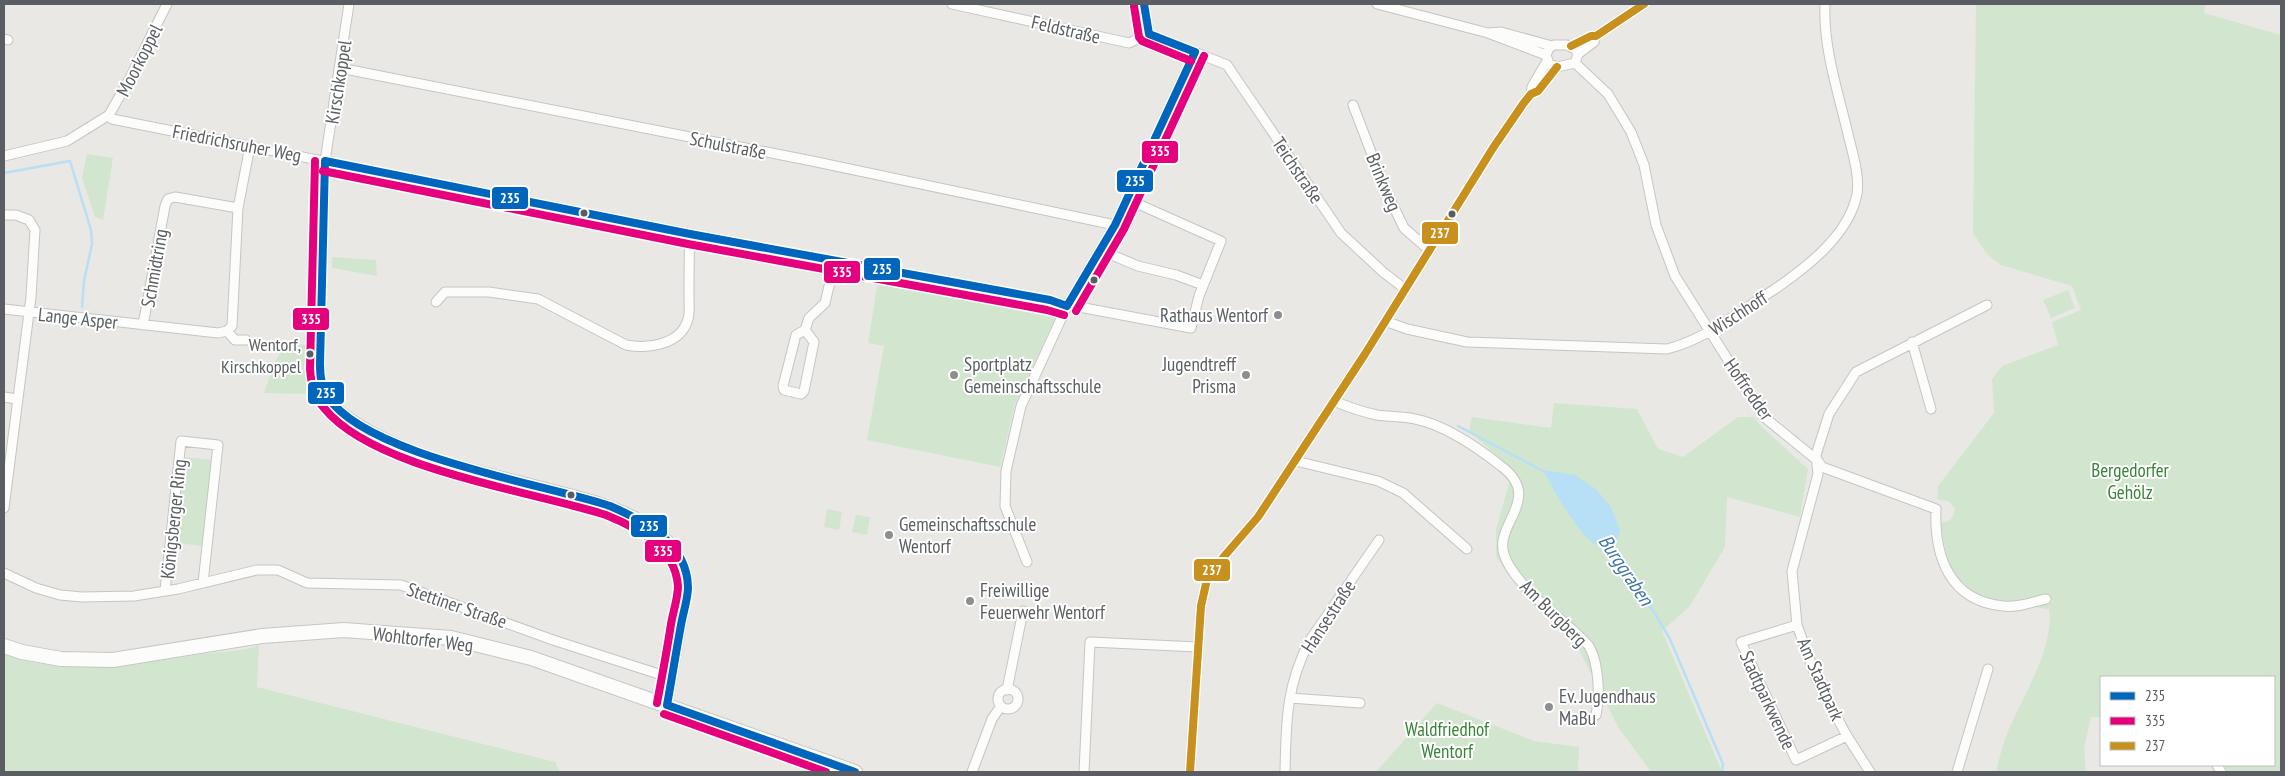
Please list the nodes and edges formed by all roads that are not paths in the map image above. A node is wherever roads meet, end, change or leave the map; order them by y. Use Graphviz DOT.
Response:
graph roads {
  1 [pos="167,4"];
  2 [pos="349,4"];
  3 [pos="952,4"];
  4 [pos="1144,4"];
  5 [pos="1644,4"];
  6 [pos="1825,4"];
  7 [pos="1383,5"];
  8 [pos="1150,34"];
  9 [pos="1488,34"];
  10 [pos="1596,36"];
  11 [pos="1552,46"];
  12 [pos="1572,46"];
  13 [pos="1195,52"];
  14 [pos="1546,58"];
  15 [pos="1576,59"];
  16 [pos="1557,66"];
  17 [pos="340,68"];
  18 [pos="1531,94"];
  19 [pos="1353,105"];
  20 [pos="109,115"];
  21 [pos="250,146"];
  22 [pos="4,156"];
  23 [pos="325,161"];
  24 [pos="1127,199"];
  25 [pos="238,208"];
  26 [pos="4,215"];
  27 [pos="1116,224"];
  28 [pos="690,234"];
  29 [pos="1100,250"];
  30 [pos="1429,250"];
  31 [pos="835,261"];
  32 [pos="1203,286"];
  33 [pos="1405,289"];
  34 [pos="436,302"];
  35 [pos="1987,305"];
  36 [pos="1067,306"];
  37 [pos="4,310"];
  38 [pos="29,312"];
  39 [pos="1385,320"];
  40 [pos="143,325"];
  41 [pos="805,330"];
  42 [pos="227,331"];
  43 [pos="1710,332"];
  44 [pos="246,340"];
  45 [pos="1912,342"];
  46 [pos="4,397"];
  47 [pos="17,399"];
  48 [pos="1334,401"];
  49 [pos="1931,408"];
  50 [pos="1296,461"];
  51 [pos="1818,461"];
  52 [pos="5,485"];
  53 [pos="4,508"];
  54 [pos="1379,540"];
  55 [pos="1467,549"];
  56 [pos="1027,562"];
  57 [pos="4,573"];
  58 [pos="203,582"];
  59 [pos="165,591"];
  60 [pos="2046,599"];
  61 [pos="1023,611"];
  62 [pos="1797,625"];
  63 [pos="4,646"];
  64 [pos="1198,647"];
  65 [pos="1988,669"];
  66 [pos="671,678"];
  67 [pos="1007,690"];
  68 [pos="1290,698"];
  69 [pos="667,704"];
  70 [pos="1360,704"];
  71 [pos="1001,706"];
  72 [pos="1596,715"];
  73 [pos="1847,736"];
  74 [pos="827,767"];
  75 [pos="855,772"];
  76 [pos="972,772"];
  77 [pos="1084,772"];
  78 [pos="1190,772"];
  79 [pos="1285,772"];
  80 [pos="1870,772"];
  81 [pos="1957,772"];
  1 -- 20 [label="street, Moorkoppel"];
  2 -- 17 [label="street, Kirschkoppel"];
  3 -- 8 [label="street, Feldstraße"];
  4 -- 8 [label="street"];
  5 -- 10 [label="street"];
  6 -- 43 [label="street, Wischhoff"];
  7 -- 9 [label="street"];
  8 -- 13 [label="street, Teichstraße"];
  9 -- 11 [label="street"];
  9 -- 14 [label="street"];
  10 -- 12 [label="street"];
  10 -- 15 [label="street"];
  11 -- 12 [label="street"];
  11 -- 14 [label="street"];
  12 -- 15 [label="street, Hoffredder"];
  13 -- 24 [label="street"];
  13 -- 33 [label="street, Teichstraße"];
  14 -- 16 [label="street"];
  14 -- 18 [label="street"];
  15 -- 16 [label="street"];
  15 -- 43 [label="street, Hoffredder"];
  16 -- 18 [label="street"];
  17 -- 23 [label="street, Kirschkoppel"];
  17 -- 27 [label="street, Schulstraße"];
  18 -- 30 [label="street"];
  19 -- 30 [label="street, Brinkweg"];
  20 -- 21 [label="street, Friedrichsruher Weg"];
  20 -- 22 [label="street"];
  21 -- 23 [label="street, Friedrichsruher Weg"];
  21 -- 25 [label="street"];
  23 -- 28 [label="street, Friedrichsruher Weg"];
  23 -- 66 [label="street, Kirschkoppel"];
  24 -- 27 [label="street"];
  24 -- 32 [label="street"];
  25 -- 40 [label="street, Schmidtring"];
  25 -- 42 [label="street"];
  26 -- 38 [label="street"];
  27 -- 29 [label="street"];
  28 -- 31 [label="street, Friedrichsruher Weg"];
  28 -- 34 [label="street"];
  29 -- 32 [label="street"];
  29 -- 36 [label="street"];
  30 -- 33 [label="street"];
  31 -- 36 [label="street, Friedrichsruher Weg"];
  31 -- 41 [label="street"];
  32 -- 36 [label="street, Friedrichsruher Weg"];
  33 -- 39 [label="street"];
  35 -- 45 [label="street, Am Stadtpark"];
  36 -- 56 [label="street"];
  37 -- 38 [label="street"];
  38 -- 40 [label="street, Lange Asper"];
  38 -- 47 [label="street, Lange Asper"];
  39 -- 43 [label="street, Wischhoff"];
  39 -- 48 [label="street"];
  40 -- 42 [label="street, Schmidtring"];
  41 -- 41 [label="street"];
  42 -- 44 [label="street, Schmidtring"];
  43 -- 51 [label="street, Hoffredder"];
  45 -- 49 [label="street"];
  45 -- 51 [label="street, Am Stadtpark"];
  46 -- 47 [label="street"];
  47 -- 52 [label="street, Lange Asper"];
  48 -- 50 [label="street"];
  48 -- 72 [label="street, Am Burgberg"];
  50 -- 55 [label="street"];
  50 -- 64 [label="street"];
  51 -- 60 [label="street, Hoffredder"];
  51 -- 62 [label="street, Am Stadtpark"];
  52 -- 53 [label="street, Lange Asper"];
  54 -- 68 [label="street, Hansestraße"];
  57 -- 59 [label="street, Stettiner Straße"];
  58 -- 59 [label="street, Stettiner Straße"];
  58 -- 59 [label="street, Königsberger Ring"];
  58 -- 66 [label="street, Stettiner Straße"];
  61 -- 67 [label="street"];
  62 -- 73 [label="street, Am Stadtpark"];
  62 -- 73 [label="street, Stadtparkwende"];
  63 -- 69 [label="main road, Wohltorfer Weg"];
  64 -- 77 [label="street"];
  64 -- 78 [label="street"];
  65 -- 81 [label="street"];
  66 -- 69 [label="street, Kirschkoppel"];
  67 -- 71 [label="street"];
  67 -- 71 [label="street"];
  68 -- 70 [label="street"];
  68 -- 79 [label="street, Hansestraße"];
  69 -- 74 [label="main road, Wohltorfer Weg"];
  71 -- 76 [label="street"];
  73 -- 80 [label="street, Am Stadtpark"];
  74 -- 75 [label="main road, Wohltorfer Weg"];
}
